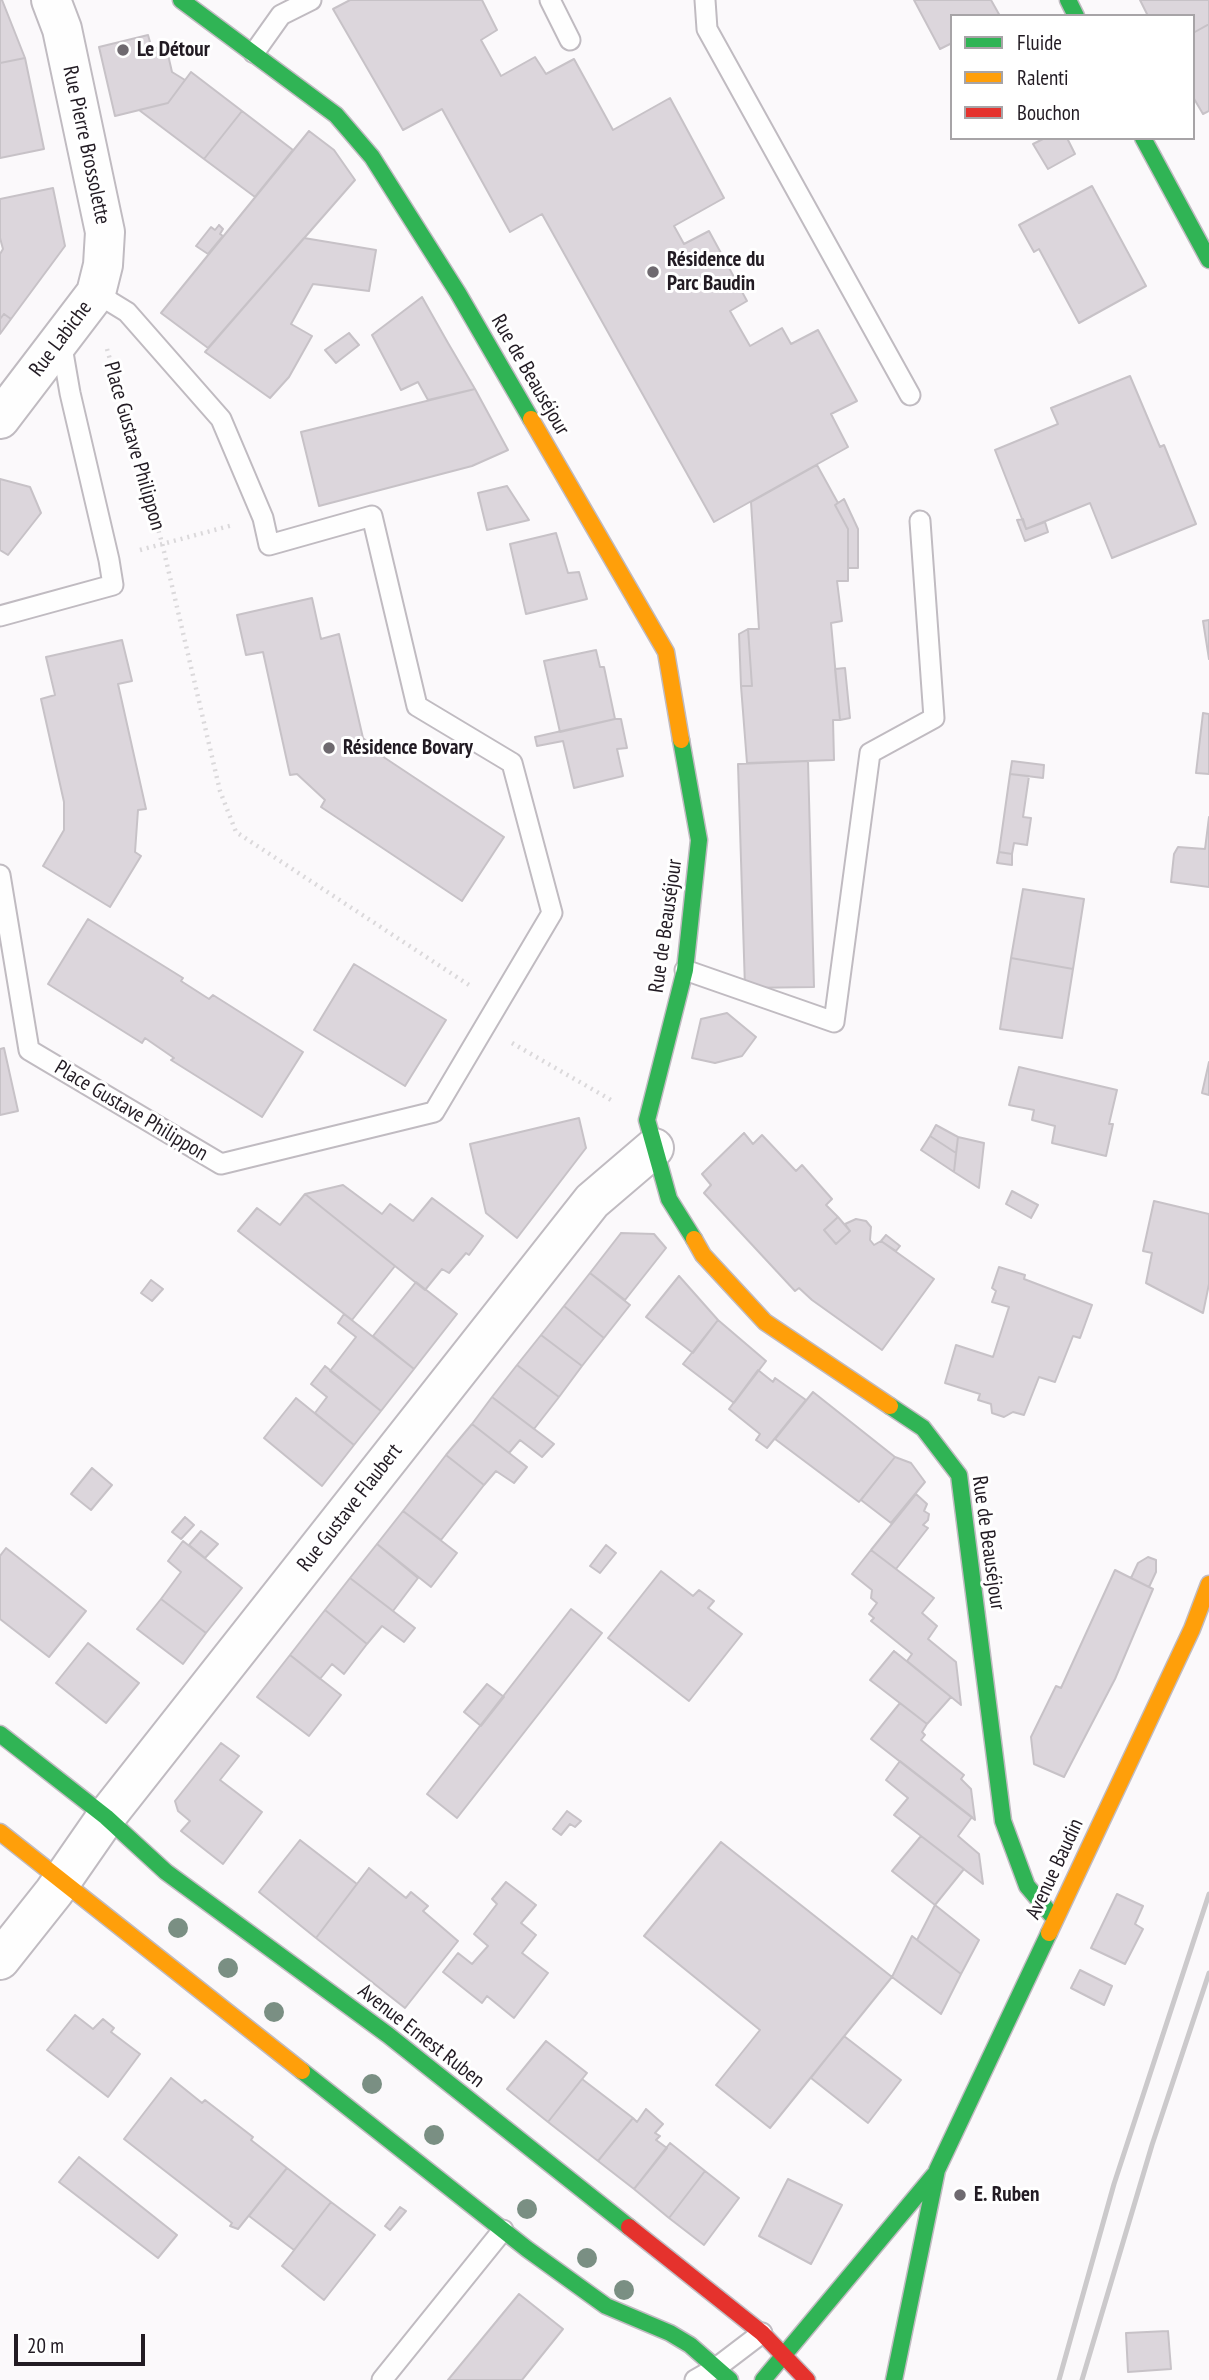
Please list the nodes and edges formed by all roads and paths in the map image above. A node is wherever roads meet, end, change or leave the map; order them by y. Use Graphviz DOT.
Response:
graph roads {
  1 [pos="51,0"];
  2 [pos="181,0"];
  3 [pos="311,0"];
  4 [pos="550,0"];
  5 [pos="705,0"];
  6 [pos="570,40"];
  7 [pos="254,53"];
  8 [pos="1144,140"];
  9 [pos="1209,260"];
  10 [pos="112,302"];
  11 [pos="61,340"];
  12 [pos="910,395"];
  13 [pos="0,419"];
  14 [pos="262,518"];
  15 [pos="920,521"];
  16 [pos="162,543"];
  17 [pos="109,560"];
  18 [pos="0,617"];
  19 [pos="0,875"];
  20 [pos="685,970"];
  21 [pos="498,1005"];
  22 [pos="484,1027"];
  23 [pos="572,1077"];
  24 [pos="654,1148"];
  25 [pos="1209,1584"];
  26 [pos="0,1734"];
  27 [pos="106,1817"];
  28 [pos="0,1832"];
  29 [pos="62,1881"];
  30 [pos="1055,1919"];
  31 [pos="0,1960"];
  32 [pos="937,2170"];
  33 [pos="503,2230"];
  34 [pos="762,2333"];
  35 [pos="785,2356"];
  36 [pos="723,2374"];
  37 [pos="382,2380"];
  38 [pos="695,2380"];
  39 [pos="763,2380"];
  40 [pos="807,2380"];
  41 [pos="894,2380"];
  1 -- 10 [label="street, Rue Pierre Brossolette"];
  2 -- 7 [label="street, Rue de Beauséjour"];
  3 -- 7 [label="lane"];
  4 -- 6 [label="lane"];
  5 -- 12 [label="lane"];
  7 -- 20 [label="street, Rue de Beauséjour"];
  8 -- 9 [label="street"];
  10 -- 11 [label="street, Rue Labiche"];
  10 -- 14 [label="lane, Place Gustave Philippon"];
  10 -- 16 [label="path, Place Gustave Philippon"];
  11 -- 13 [label="street, Rue Labiche"];
  11 -- 17 [label="lane"];
  14 -- 16 [label="path, Place Gustave Philippon"];
  14 -- 21 [label="lane, Place Gustave Philippon"];
  15 -- 20 [label="lane"];
  16 -- 17 [label="path, Place Gustave Philippon"];
  16 -- 21 [label="path, Place Gustave Philippon"];
  17 -- 18 [label="lane"];
  19 -- 22 [label="lane, Place Gustave Philippon"];
  20 -- 24 [label="street, Rue de Beauséjour"];
  21 -- 22 [label="lane, Place Gustave Philippon"];
  22 -- 23 [label="path"];
  24 -- 27 [label="street, Rue Gustave Flaubert"];
  24 -- 30 [label="street, Rue de Beauséjour"];
  25 -- 30 [label="street, Avenue Baudin"];
  26 -- 27 [label="street, Avenue Ernest Ruben"];
  27 -- 29 [label="street, Rue Gustave Flaubert"];
  27 -- 34 [label="street, Avenue Ernest Ruben"];
  28 -- 29 [label="street"];
  29 -- 31 [label="street, Rue Gustave Flaubert"];
  29 -- 33 [label="street"];
  30 -- 32 [label="street, Avenue Baudin"];
  32 -- 35 [label="street, Avenue Baudin"];
  32 -- 41 [label="street, Avenue Baudin"];
  33 -- 36 [label="street"];
  33 -- 37 [label="lane"];
  34 -- 35 [label="street, Avenue Ernest Ruben"];
  34 -- 36 [label="lane"];
  35 -- 39 [label="street, Avenue Baudin"];
  35 -- 40 [label="street, Avenue Ernest Ruben"];
  36 -- 38 [label="lane"];
}
